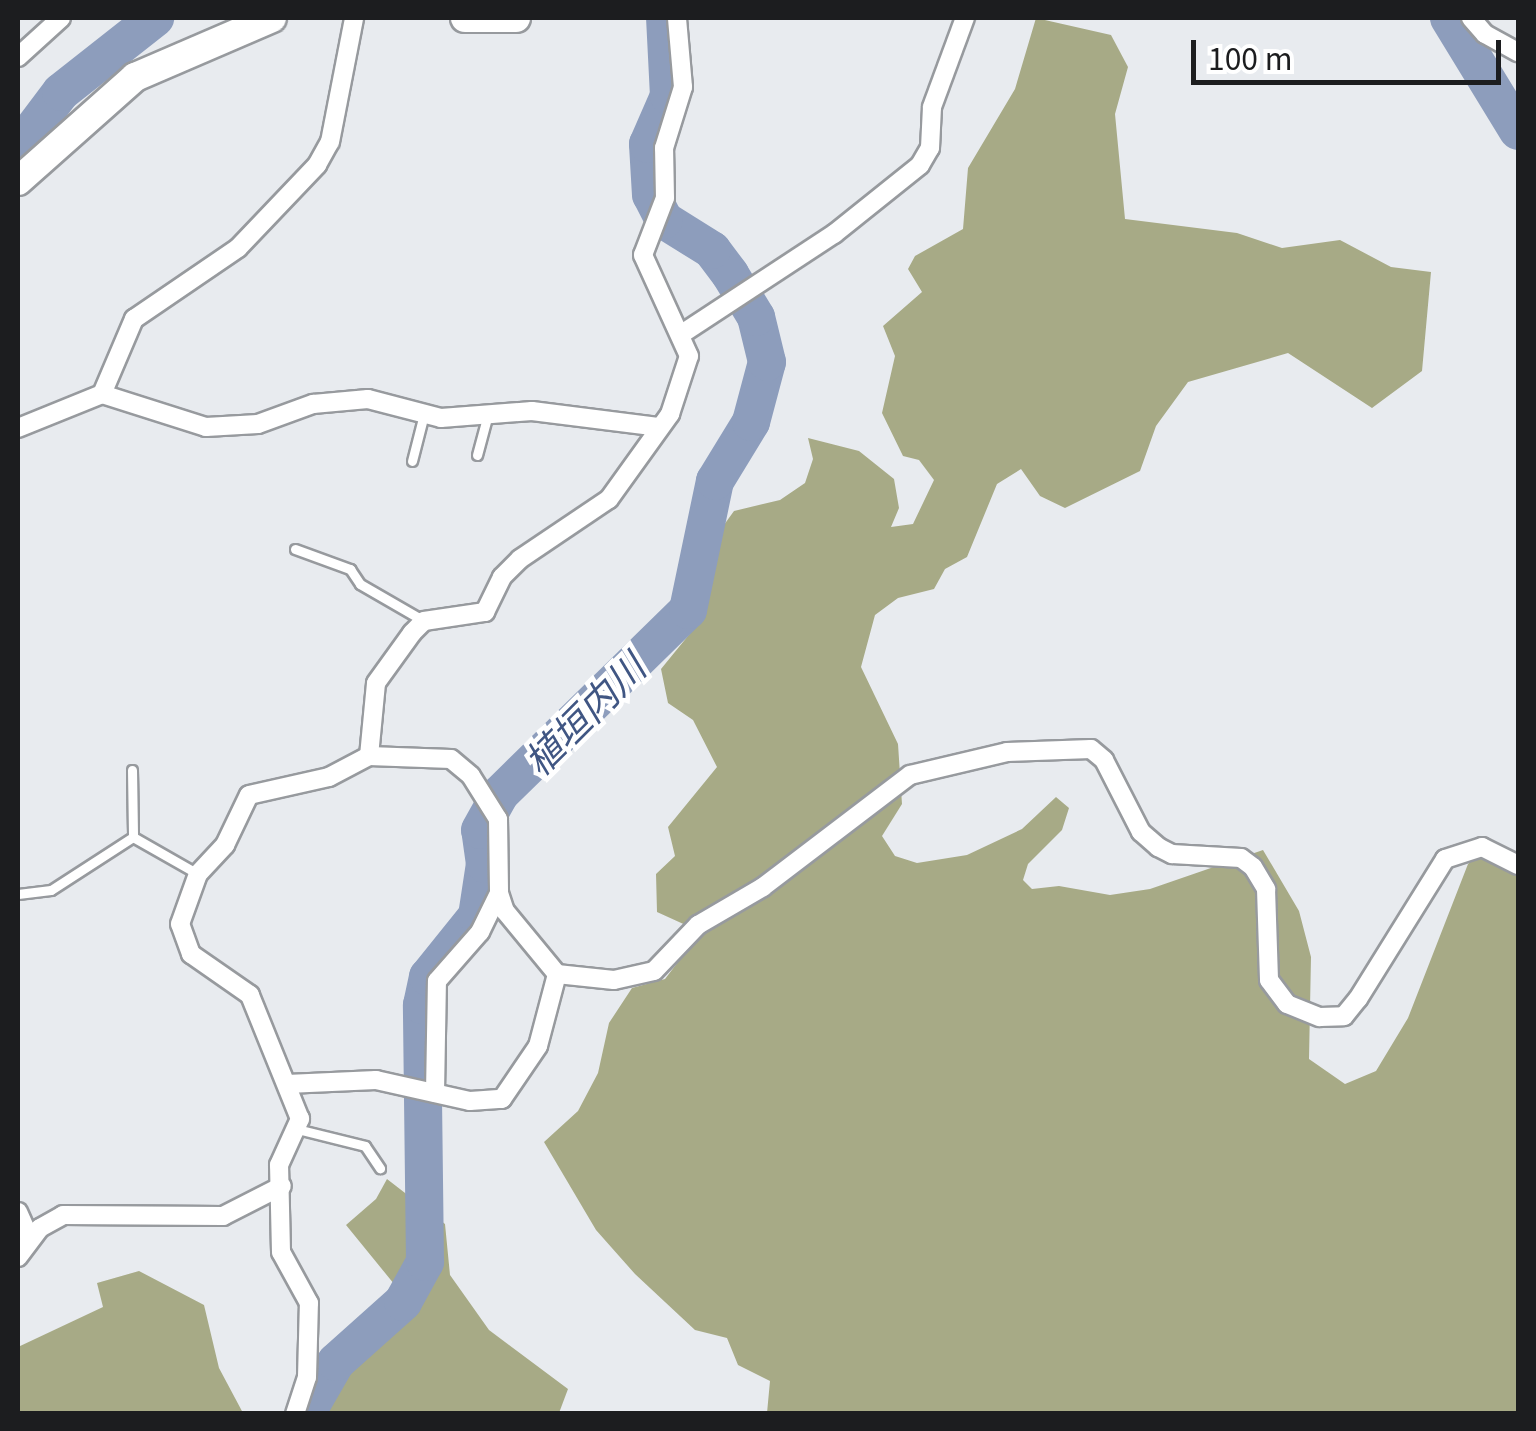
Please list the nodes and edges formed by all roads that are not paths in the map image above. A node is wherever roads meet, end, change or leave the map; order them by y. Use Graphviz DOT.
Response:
graph roads {
  1 [pos="61,18"];
  2 [pos="272,18"];
  3 [pos="354,18"];
  4 [pos="465,18"];
  5 [pos="516,18"];
  6 [pos="677,18"];
  7 [pos="966,18"];
  8 [pos="1471,18"];
  9 [pos="1518,52"];
  10 [pos="18,57"];
  11 [pos="18,181"];
  12 [pos="683,333"];
  13 [pos="102,394"];
  14 [pos="424,414"];
  15 [pos="487,417"];
  16 [pos="658,427"];
  17 [pos="18,428"];
  18 [pos="477,454"];
  19 [pos="412,461"];
  20 [pos="296,549"];
  21 [pos="424,621"];
  22 [pos="369,756"];
  23 [pos="132,770"];
  24 [pos="133,837"];
  25 [pos="1518,864"];
  26 [pos="198,874"];
  27 [pos="499,893"];
  28 [pos="18,894"];
  29 [pos="557,974"];
  30 [pos="287,1084"];
  31 [pos="436,1094"];
  32 [pos="301,1130"];
  33 [pos="380,1168"];
  34 [pos="282,1186"];
  35 [pos="18,1212"];
  36 [pos="30,1239"];
  37 [pos="18,1256"];
  38 [pos="294,1414"];
  1 -- 10 [label="street"];
  2 -- 11 [label="main road"];
  3 -- 13 [label="street"];
  4 -- 5 [label="main road"];
  6 -- 12 [label="street"];
  7 -- 12 [label="street"];
  8 -- 9 [label="street"];
  12 -- 16 [label="street"];
  13 -- 14 [label="street"];
  13 -- 17 [label="street"];
  14 -- 15 [label="street"];
  14 -- 19 [label="lane"];
  15 -- 16 [label="street"];
  15 -- 18 [label="lane"];
  16 -- 21 [label="street"];
  20 -- 21 [label="lane"];
  21 -- 22 [label="street"];
  22 -- 26 [label="street"];
  22 -- 27 [label="street"];
  23 -- 24 [label="lane"];
  24 -- 26 [label="lane"];
  24 -- 28 [label="lane"];
  25 -- 29 [label="street"];
  26 -- 30 [label="street"];
  27 -- 29 [label="street"];
  27 -- 31 [label="street"];
  29 -- 31 [label="street"];
  30 -- 31 [label="street"];
  30 -- 32 [label="street"];
  32 -- 33 [label="lane"];
  32 -- 34 [label="street"];
  34 -- 36 [label="street"];
  34 -- 38 [label="street"];
  35 -- 36 [label="street"];
  36 -- 37 [label="street"];
}
